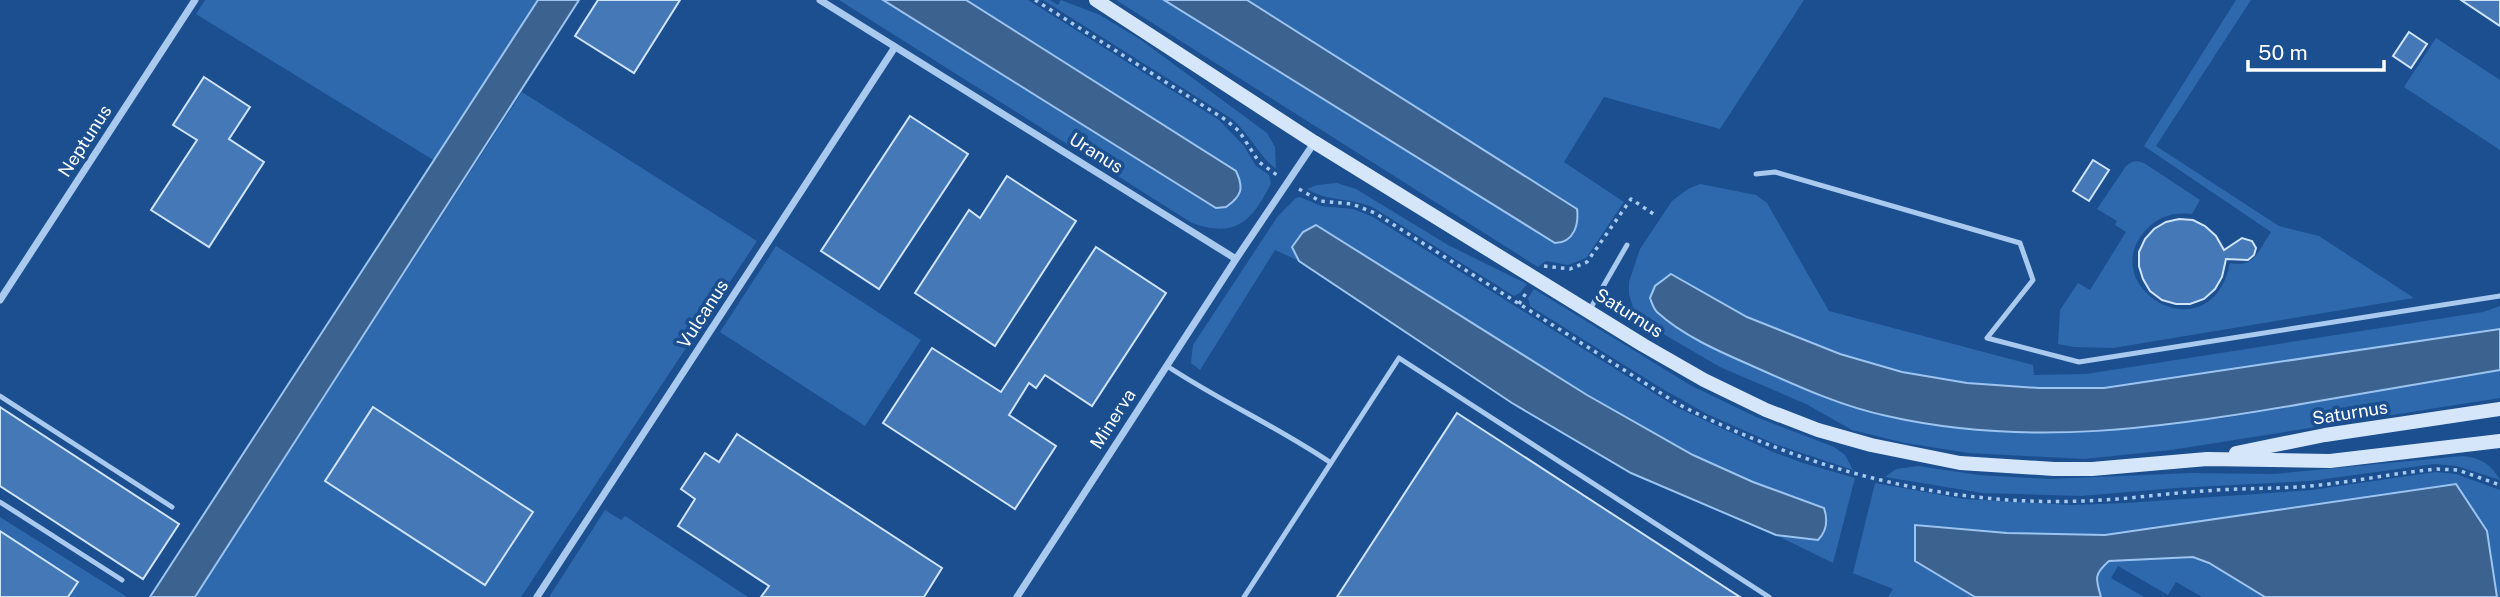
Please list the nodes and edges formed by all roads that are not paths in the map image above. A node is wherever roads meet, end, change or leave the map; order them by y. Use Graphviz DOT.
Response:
graph roads {
  1 [pos="195,0"];
  2 [pos="820,0"];
  3 [pos="1096,0"];
  4 [pos="895,47"];
  5 [pos="1314,142"];
  6 [pos="1756,174"];
  7 [pos="1628,245"];
  8 [pos="1236,259"];
  9 [pos="2500,296"];
  10 [pos="0,300"];
  11 [pos="1589,311"];
  12 [pos="1167,366"];
  13 [pos="0,396"];
  14 [pos="2500,409"];
  15 [pos="2500,441"];
  16 [pos="2207,459"];
  17 [pos="1331,463"];
  18 [pos="0,502"];
  19 [pos="172,507"];
  20 [pos="122,580"];
  21 [pos="537,597"];
  22 [pos="1017,597"];
  23 [pos="1244,597"];
  24 [pos="1769,597"];
  1 -- 10 [label="street, Neptunus"];
  2 -- 4 [label="street, Uranus"];
  3 -- 5 [label="main road, Saturnus"];
  4 -- 8 [label="street, Uranus"];
  4 -- 21 [label="street, Vulcanus"];
  5 -- 8 [label="street"];
  5 -- 11 [label="main road, Saturnus"];
  6 -- 9 [label="lane"];
  7 -- 11 [label="lane"];
  8 -- 12 [label="street, Minerva"];
  11 -- 16 [label="main road, Saturnus"];
  12 -- 17 [label="lane"];
  12 -- 22 [label="street, Minerva"];
  13 -- 19 [label="lane"];
  14 -- 16 [label="main road, Saturnus"];
  15 -- 16 [label="main road, Saturnus"];
  17 -- 23 [label="lane"];
  17 -- 24 [label="lane"];
  18 -- 20 [label="lane"];
}
